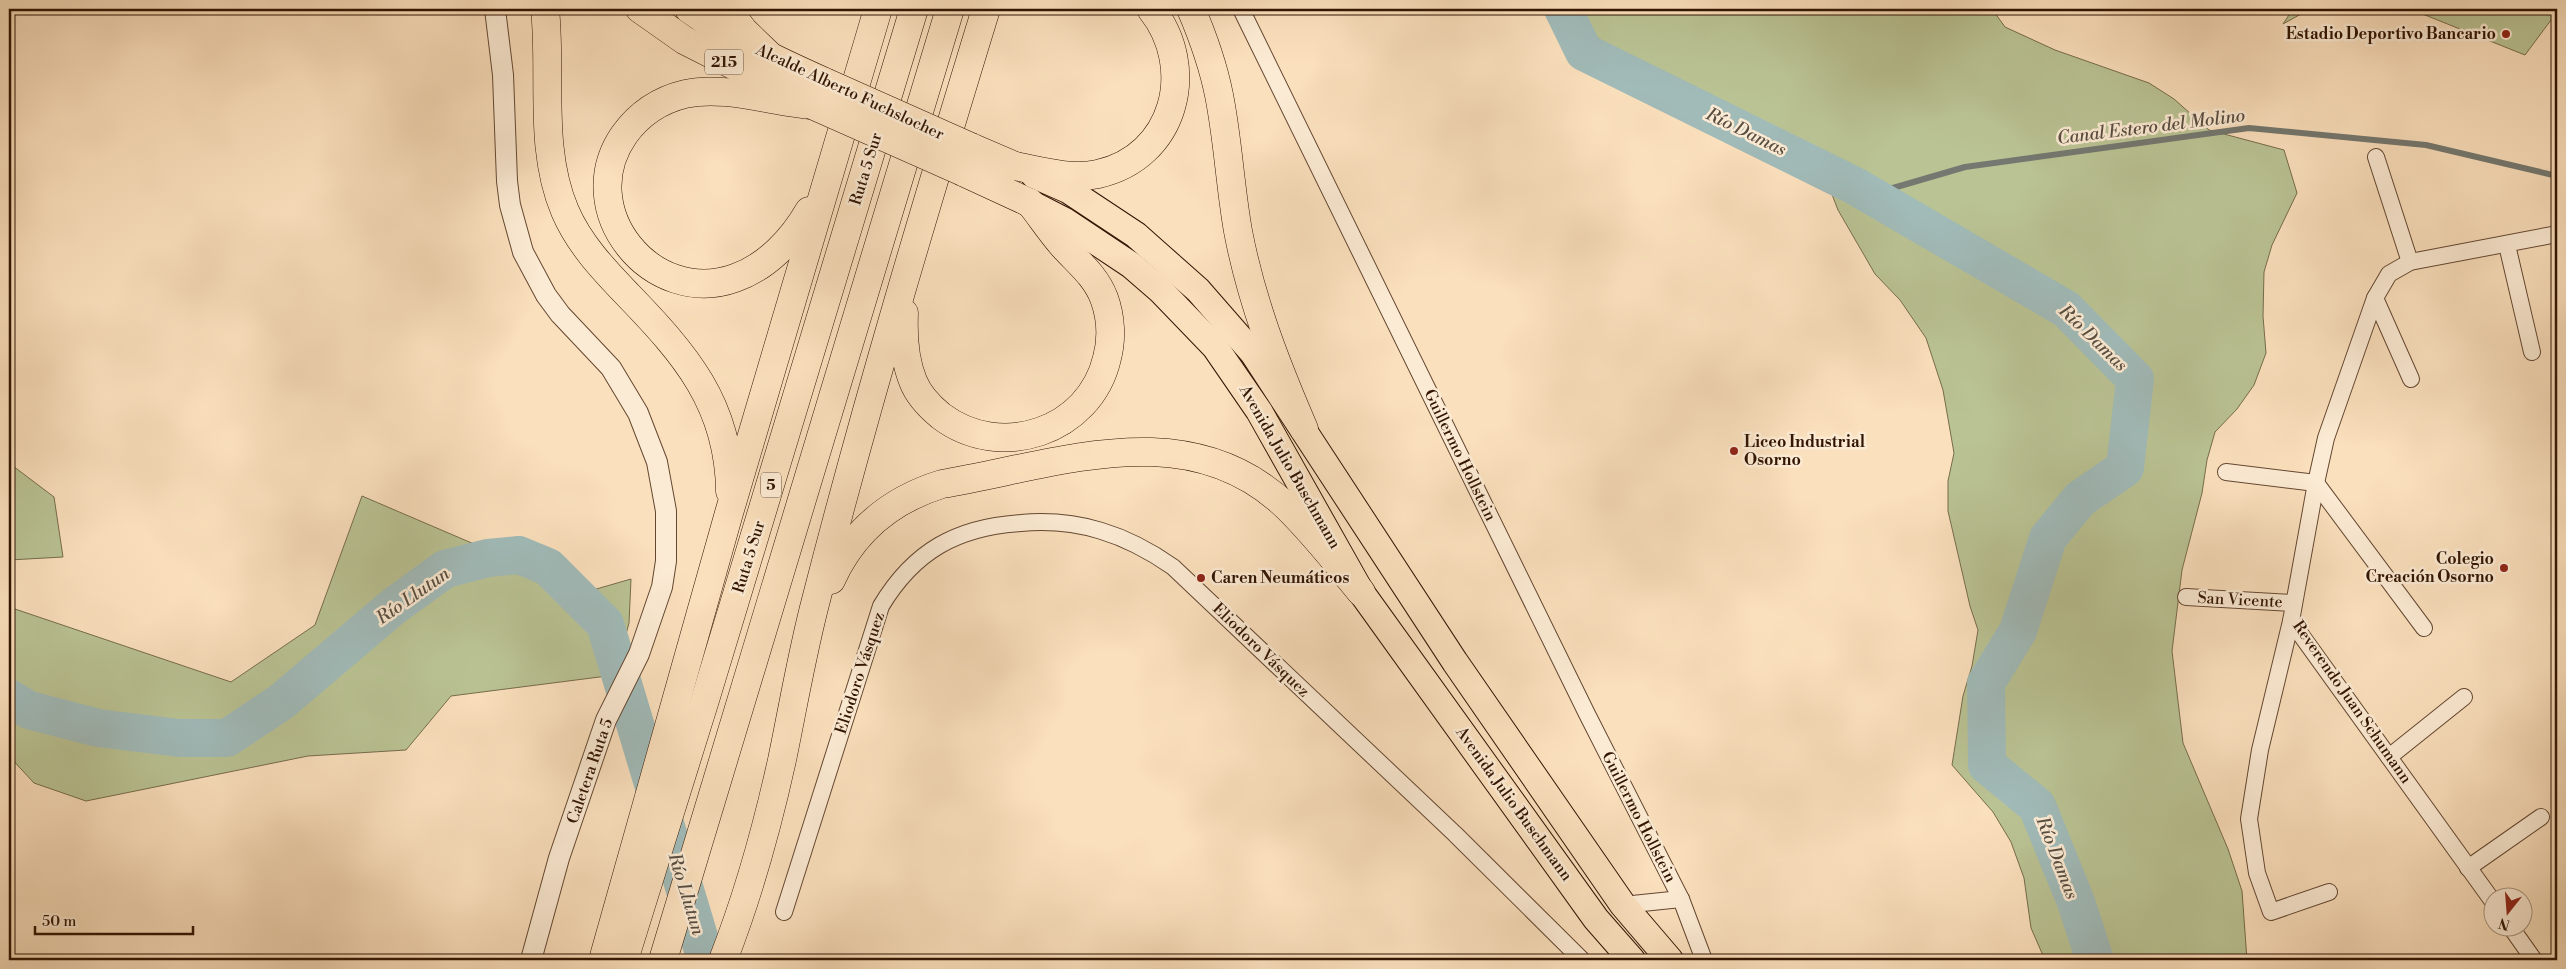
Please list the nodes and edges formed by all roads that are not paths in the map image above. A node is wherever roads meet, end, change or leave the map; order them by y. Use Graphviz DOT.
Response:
graph roads {
  1 [pos="495,9"];
  2 [pos="545,9"];
  3 [pos="640,9"];
  4 [pos="689,9"];
  5 [pos="727,9"];
  6 [pos="878,9"];
  7 [pos="914,9"];
  8 [pos="950,9"];
  9 [pos="986,9"];
  10 [pos="1005,9"];
  11 [pos="1151,9"];
  12 [pos="1191,9"];
  13 [pos="1241,9"];
  14 [pos="773,59"];
  15 [pos="969,64"];
  16 [pos="819,94"];
  17 [pos="2376,157"];
  18 [pos="967,159"];
  19 [pos="1015,166"];
  20 [pos="826,178"];
  21 [pos="1030,202"];
  22 [pos="2557,234"];
  23 [pos="2507,245"];
  24 [pos="2410,262"];
  25 [pos="906,266"];
  26 [pos="2375,298"];
  27 [pos="2532,352"];
  28 [pos="2411,379"];
  29 [pos="1304,429"];
  30 [pos="2226,472"];
  31 [pos="2316,484"];
  32 [pos="729,514"];
  33 [pos="1361,592"];
  34 [pos="2186,597"];
  35 [pos="2294,603"];
  36 [pos="2291,621"];
  37 [pos="2424,628"];
  38 [pos="807,634"];
  39 [pos="2464,697"];
  40 [pos="2389,757"];
  41 [pos="2541,817"];
  42 [pos="2468,868"];
  43 [pos="2484,890"];
  44 [pos="2329,892"];
  45 [pos="1681,899"];
  46 [pos="1623,905"];
  47 [pos="784,912"];
  48 [pos="2517,936"];
  49 [pos="531,960"];
  50 [pos="603,960"];
  51 [pos="624,960"];
  52 [pos="664,960"];
  53 [pos="723,960"];
  54 [pos="1582,960"];
  55 [pos="1632,960"];
  56 [pos="1670,960"];
  57 [pos="1704,960"];
  58 [pos="2534,960"];
  1 -- 49 [label="street, Caletera Ruta 5"];
  2 -- 32 [label="highway"];
  3 -- 16 [label="highway, Alcalde Alberto Fuchslocher / 215"];
  4 -- 14 [label="highway, Alcalde Alberto Fuchslocher / 215"];
  5 -- 14 [label="highway"];
  6 -- 20 [label="highway"];
  7 -- 51 [label="highway, Ruta 5 Sur / 5"];
  8 -- 52 [label="highway, 5"];
  9 -- 15 [label="highway"];
  10 -- 15 [label="highway"];
  11 -- 19 [label="highway, Alcalde Alberto Fuchslocher"];
  12 -- 29 [label="highway"];
  13 -- 45 [label="street, Guillermo Hollstein"];
  14 -- 16 [label="highway, Alcalde Alberto Fuchslocher / 215"];
  15 -- 25 [label="highway"];
  16 -- 18 [label="highway, Alcalde Alberto Fuchslocher, bridge"];
  16 -- 20 [label="highway"];
  17 -- 24 [label="street"];
  18 -- 19 [label="highway, Alcalde Alberto Fuchslocher"];
  18 -- 21 [label="highway, Avenida Julio Buschmann"];
  19 -- 29 [label="main road, Avenida Julio Buschmann"];
  20 -- 32 [label="highway"];
  21 -- 25 [label="highway"];
  21 -- 33 [label="main road, Avenida Julio Buschmann"];
  22 -- 23 [label="street, Reverendo Juan Schumann"];
  23 -- 24 [label="street, Reverendo Juan Schumann"];
  23 -- 27 [label="street"];
  24 -- 26 [label="street, Reverendo Juan Schumann"];
  25 -- 38 [label="highway"];
  26 -- 28 [label="street"];
  26 -- 31 [label="street, Reverendo Juan Schumann"];
  29 -- 46 [label="main road, Avenida Julio Buschmann"];
  30 -- 31 [label="street"];
  31 -- 35 [label="street, Reverendo Juan Schumann"];
  31 -- 37 [label="street"];
  32 -- 50 [label="highway"];
  33 -- 38 [label="highway"];
  33 -- 55 [label="main road, Avenida Julio Buschmann"];
  34 -- 35 [label="street, San Vicente"];
  35 -- 36 [label="street, Reverendo Juan Schumann"];
  36 -- 40 [label="street, Reverendo Juan Schumann"];
  36 -- 44 [label="street"];
  38 -- 53 [label="highway"];
  39 -- 40 [label="street"];
  40 -- 42 [label="street, Reverendo Juan Schumann"];
  41 -- 42 [label="street"];
  42 -- 43 [label="street, Reverendo Juan Schumann"];
  45 -- 46 [label="street, Guillermo Hollstein"];
  45 -- 57 [label="street, Guillermo Hollstein"];
  46 -- 56 [label="main road, Avenida Julio Buschmann"];
  47 -- 54 [label="street, Eliodoro Vásquez"];
  48 -- 58 [label="street"];
}
